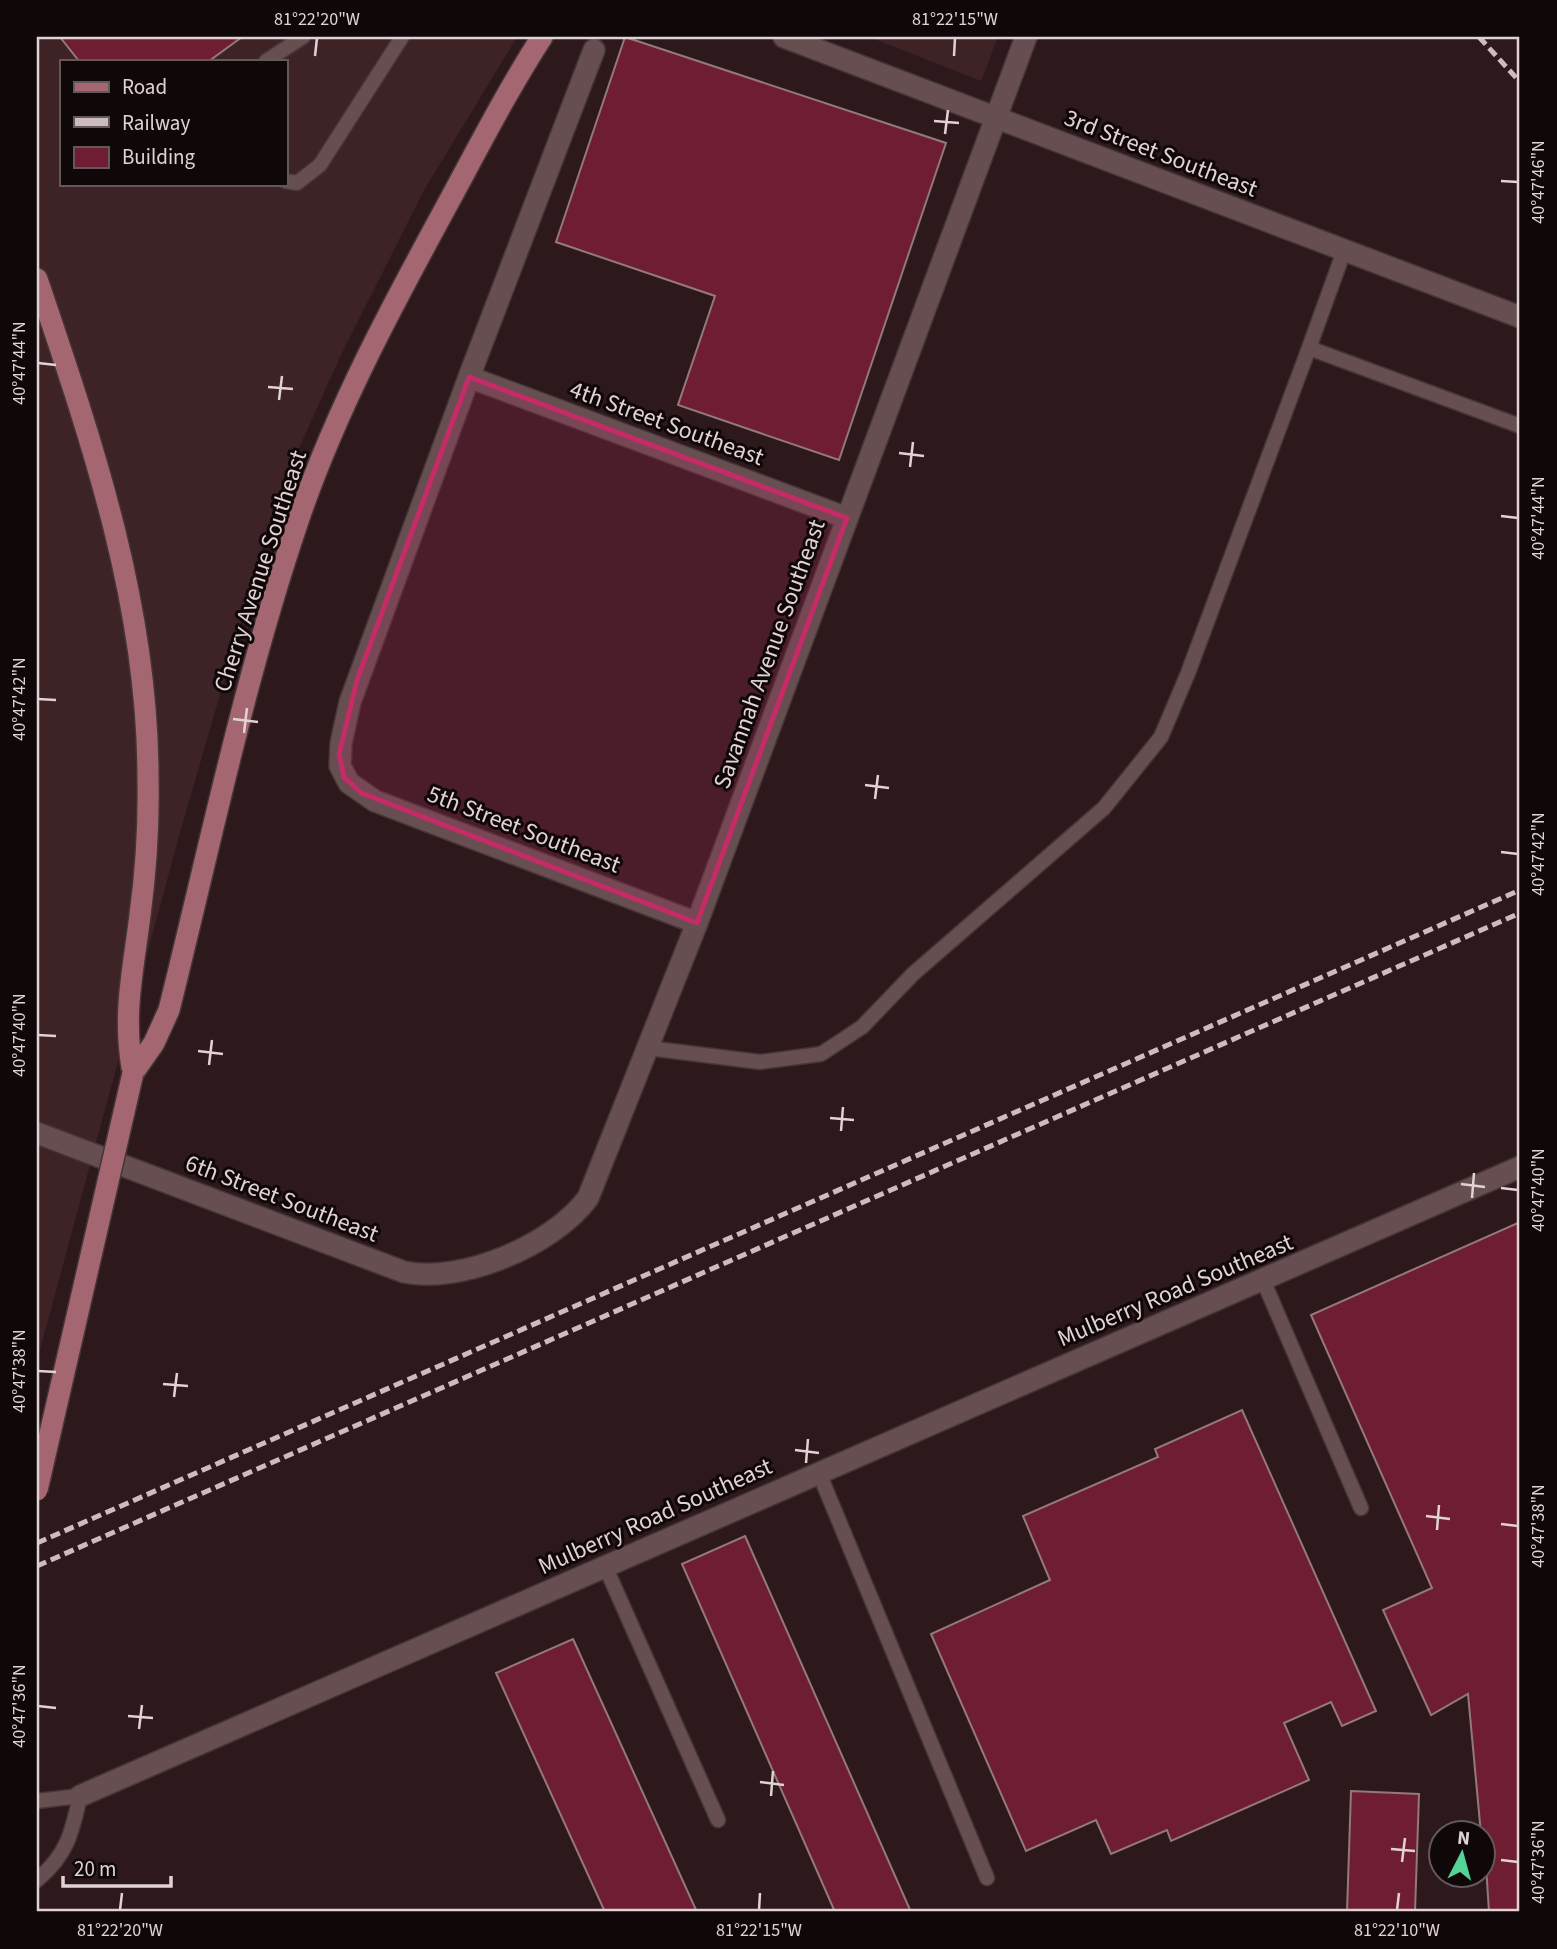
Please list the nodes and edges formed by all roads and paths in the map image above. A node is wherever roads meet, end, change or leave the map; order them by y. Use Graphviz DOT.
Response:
graph roads {
  1 [pos="303,37"];
  2 [pos="402,37"];
  3 [pos="542,37"];
  4 [pos="784,37"];
  5 [pos="1026,37"];
  6 [pos="594,50"];
  7 [pos="268,60"];
  8 [pos="996,118"];
  9 [pos="287,181"];
  10 [pos="1345,251"];
  11 [pos="37,279"];
  12 [pos="1520,317"];
  13 [pos="1309,348"];
  14 [pos="469,377"];
  15 [pos="1520,426"];
  16 [pos="847,518"];
  17 [pos="697,923"];
  18 [pos="648,1048"];
  19 [pos="133,1073"];
  20 [pos="37,1133"];
  21 [pos="1520,1167"];
  22 [pos="511,1253"];
  23 [pos="1263,1280"];
  24 [pos="819,1473"];
  25 [pos="37,1490"];
  26 [pos="1361,1508"];
  27 [pos="605,1566"];
  28 [pos="80,1796"];
  29 [pos="37,1801"];
  30 [pos="718,1820"];
  31 [pos="987,1878"];
  32 [pos="37,1880"];
  1 -- 7 [label="lane"];
  2 -- 9 [label="lane"];
  3 -- 19 [label="main road, Cherry Avenue Southeast"];
  4 -- 8 [label="street, 3rd Street Southeast"];
  5 -- 8 [label="street, Savannah Avenue Southeast"];
  6 -- 14 [label="street"];
  8 -- 10 [label="street, 3rd Street Southeast"];
  8 -- 16 [label="street, Savannah Avenue Southeast"];
  10 -- 12 [label="street, 3rd Street Southeast"];
  10 -- 13 [label="lane"];
  11 -- 19 [label="main road, Cherry Avenue Southeast"];
  13 -- 15 [label="lane"];
  13 -- 18 [label="lane"];
  14 -- 16 [label="street, 4th Street Southeast"];
  14 -- 17 [label="street, 5th Street Southeast"];
  16 -- 17 [label="street, Savannah Avenue Southeast"];
  17 -- 18 [label="street, Savannah Avenue Southeast"];
  18 -- 22 [label="street, Savannah Avenue Southeast"];
  19 -- 25 [label="main road, Cherry Avenue Southeast, bridge"];
  20 -- 22 [label="street, 6th Street Southeast"];
  21 -- 23 [label="street, Mulberry Road Southeast"];
  23 -- 24 [label="street, Mulberry Road Southeast"];
  23 -- 26 [label="lane"];
  24 -- 27 [label="street, Mulberry Road Southeast"];
  24 -- 31 [label="lane"];
  27 -- 28 [label="street, Mulberry Road Southeast"];
  27 -- 30 [label="lane"];
  28 -- 29 [label="lane"];
  28 -- 32 [label="lane"];
}
